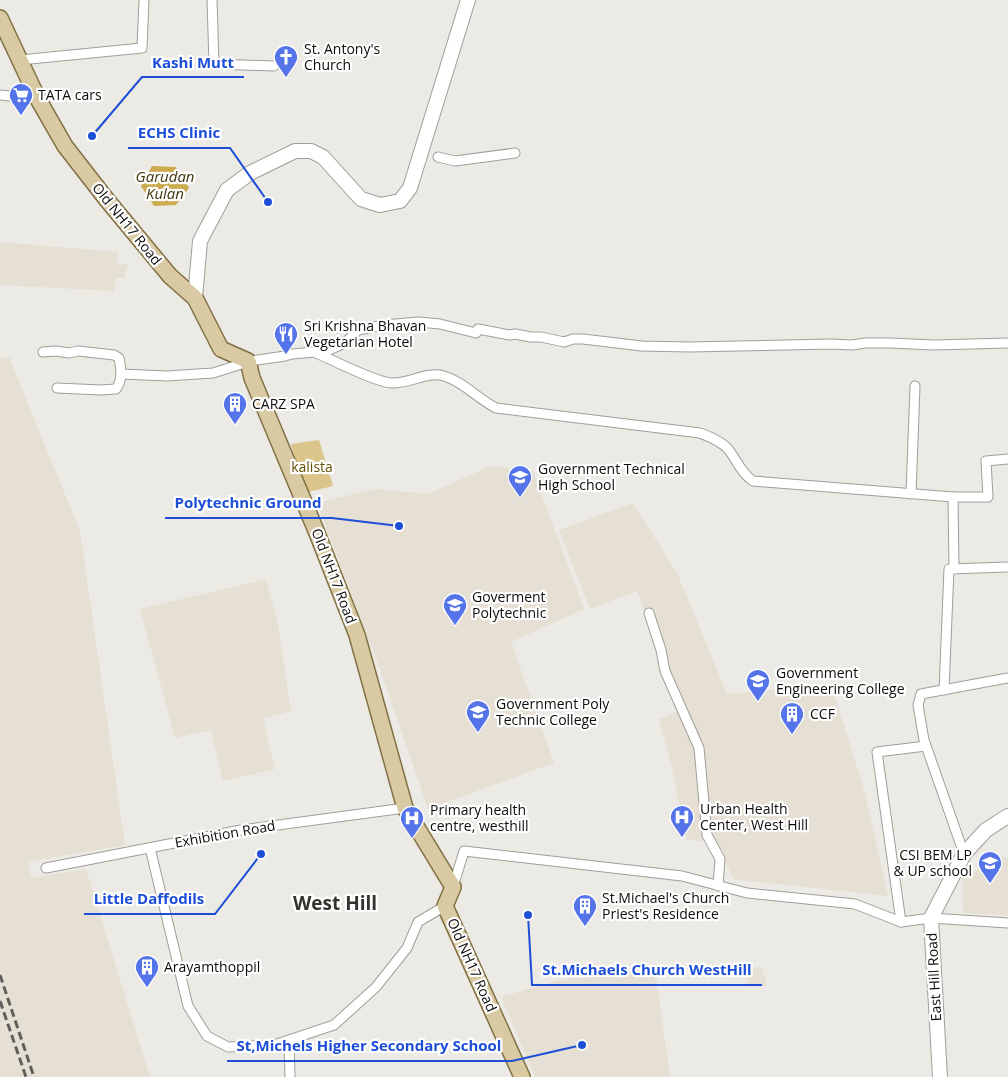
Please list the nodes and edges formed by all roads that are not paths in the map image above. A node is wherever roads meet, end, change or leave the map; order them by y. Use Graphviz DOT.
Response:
graph roads {
  1 [pos="144,0"];
  2 [pos="212,0"];
  3 [pos="468,0"];
  4 [pos="0,18"];
  5 [pos="20,60"];
  6 [pos="274,66"];
  7 [pos="0,95"];
  8 [pos="38,98"];
  9 [pos="515,153"];
  10 [pos="438,157"];
  11 [pos="195,298"];
  12 [pos="1008,343"];
  13 [pos="43,352"];
  14 [pos="316,353"];
  15 [pos="248,361"];
  16 [pos="121,374"];
  17 [pos="915,386"];
  18 [pos="58,388"];
  19 [pos="1008,459"];
  20 [pos="912,494"];
  21 [pos="953,497"];
  22 [pos="1008,567"];
  23 [pos="954,569"];
  24 [pos="649,613"];
  25 [pos="1008,678"];
  26 [pos="944,690"];
  27 [pos="926,746"];
  28 [pos="405,808"];
  29 [pos="1008,816"];
  30 [pos="150,848"];
  31 [pos="964,854"];
  32 [pos="46,868"];
  33 [pos="718,886"];
  34 [pos="453,887"];
  35 [pos="446,906"];
  36 [pos="931,918"];
  37 [pos="901,922"];
  38 [pos="1008,923"];
  39 [pos="289,1040"];
  40 [pos="290,1077"];
  41 [pos="522,1077"];
  42 [pos="940,1077"];
  1 -- 5 [label="street"];
  2 -- 6 [label="street"];
  3 -- 11 [label="street"];
  4 -- 5 [label="main road, Old NH17 Road"];
  5 -- 8 [label="main road, Old NH17 Road"];
  7 -- 8 [label="street"];
  8 -- 11 [label="main road, Old NH17 Road"];
  9 -- 10 [label="street"];
  11 -- 15 [label="main road, Old NH17 Road"];
  12 -- 14 [label="street"];
  13 -- 16 [label="street"];
  14 -- 15 [label="street"];
  14 -- 20 [label="street"];
  15 -- 16 [label="street"];
  15 -- 28 [label="main road, Old NH17 Road"];
  16 -- 18 [label="street"];
  17 -- 20 [label="street"];
  19 -- 21 [label="street"];
  20 -- 21 [label="street"];
  21 -- 23 [label="street"];
  22 -- 23 [label="street"];
  23 -- 26 [label="street"];
  24 -- 33 [label="street"];
  25 -- 26 [label="street"];
  26 -- 27 [label="street"];
  27 -- 31 [label="street"];
  27 -- 37 [label="street"];
  28 -- 30 [label="street, Exhibition Road"];
  28 -- 34 [label="main road, Old NH17 Road"];
  29 -- 31 [label="street, East Hill Road"];
  30 -- 32 [label="street, Exhibition Road"];
  30 -- 39 [label="street"];
  31 -- 36 [label="street, East Hill Road"];
  33 -- 34 [label="street"];
  33 -- 37 [label="street"];
  34 -- 35 [label="main road, Old NH17 Road"];
  35 -- 39 [label="street"];
  35 -- 41 [label="main road, Old NH17 Road"];
  36 -- 37 [label="street"];
  36 -- 38 [label="street"];
  36 -- 42 [label="street, East Hill Road"];
  39 -- 40 [label="street"];
}
